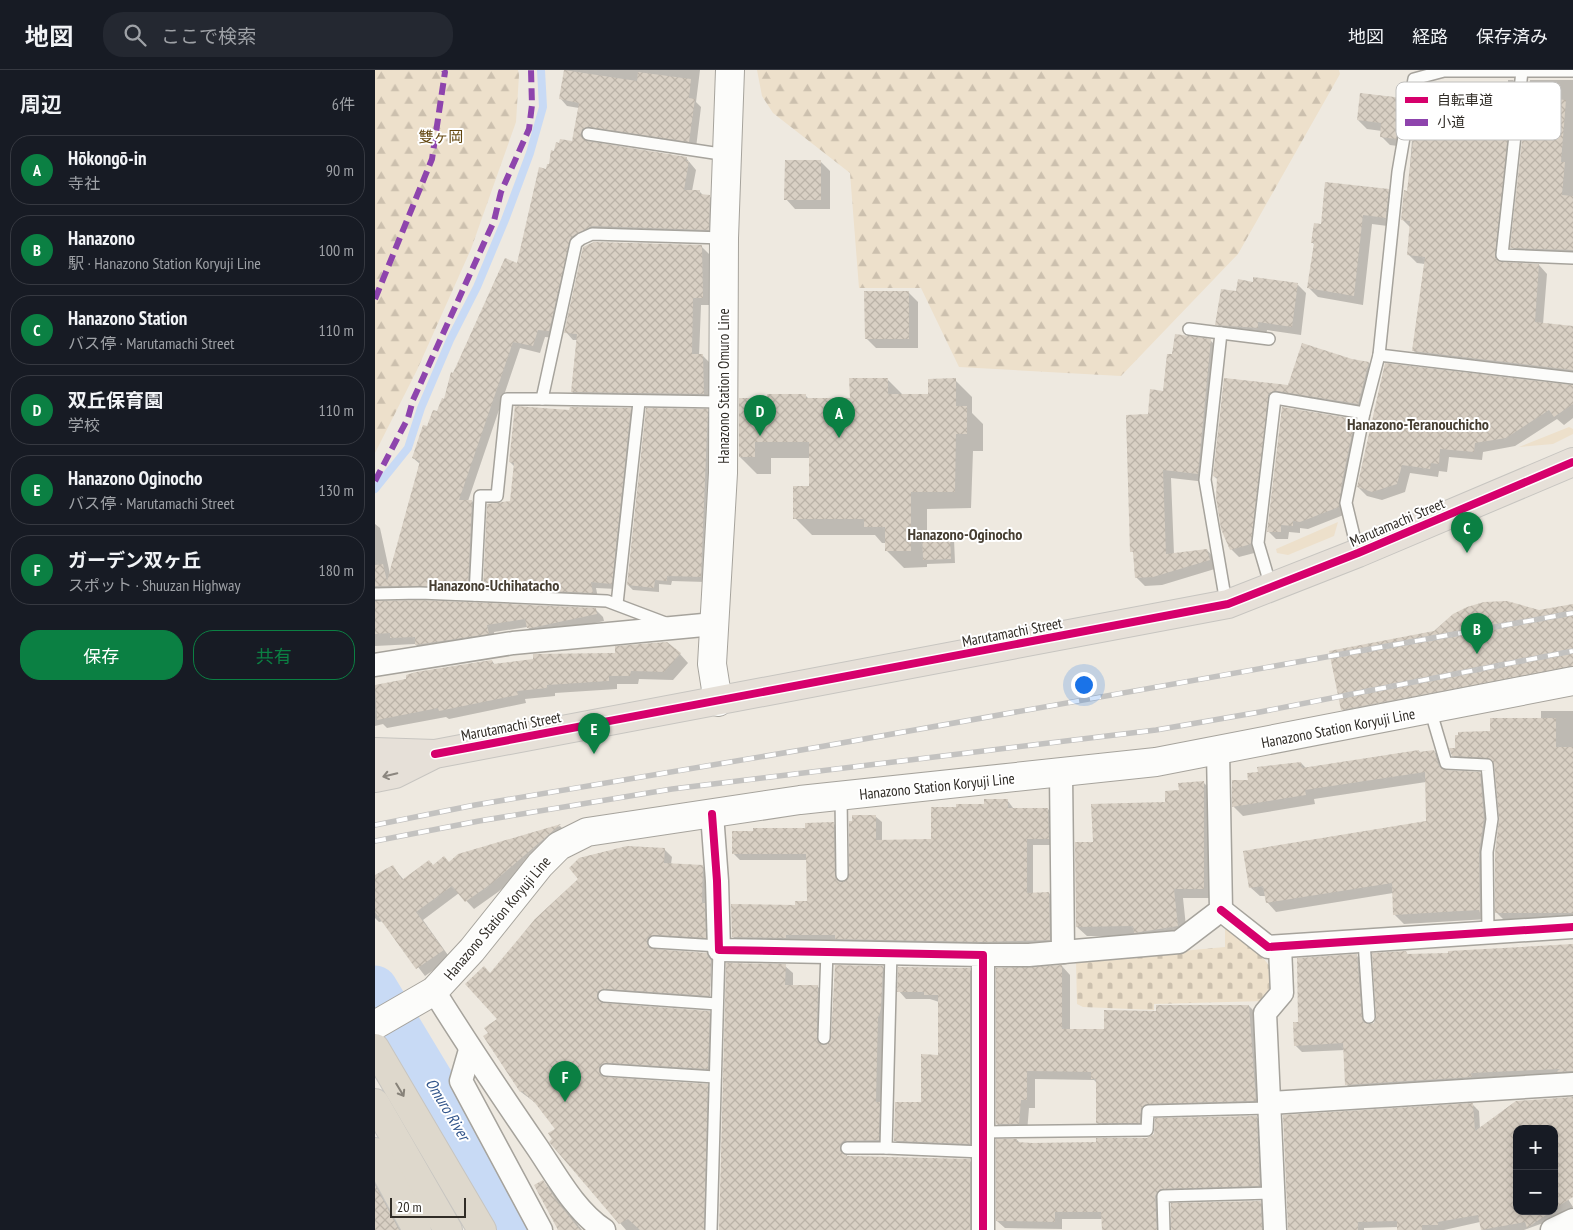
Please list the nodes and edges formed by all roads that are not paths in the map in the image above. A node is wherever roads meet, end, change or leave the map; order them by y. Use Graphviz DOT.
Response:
graph roads {
  1 [pos="730,70"];
  2 [pos="1522,71"];
  3 [pos="1573,71"];
  4 [pos="1414,82"];
  5 [pos="588,134"];
  6 [pos="1404,140"];
  7 [pos="1514,140"];
  8 [pos="728,155"];
  9 [pos="724,238"];
  10 [pos="1573,258"];
  11 [pos="1189,329"];
  12 [pos="1221,333"];
  13 [pos="1269,339"];
  14 [pos="1379,355"];
  15 [pos="1573,378"];
  16 [pos="542,399"];
  17 [pos="639,402"];
  18 [pos="723,402"];
  19 [pos="1364,413"];
  20 [pos="1573,462"];
  21 [pos="1358,553"];
  22 [pos="1275,587"];
  23 [pos="375,594"];
  24 [pos="475,595"];
  25 [pos="617,604"];
  26 [pos="1228,604"];
  27 [pos="714,624"];
  28 [pos="676,627"];
  29 [pos="375,665"];
  30 [pos="1573,681"];
  31 [pos="718,702"];
  32 [pos="1430,709"];
  33 [pos="1218,751"];
  34 [pos="375,752"];
  35 [pos="435,754"];
  36 [pos="1061,774"];
  37 [pos="375,778"];
  38 [pos="841,796"];
  39 [pos="712,814"];
  40 [pos="843,875"];
  41 [pos="1221,910"];
  42 [pos="1573,927"];
  43 [pos="1488,933"];
  44 [pos="1364,941"];
  45 [pos="654,942"];
  46 [pos="1280,947"];
  47 [pos="719,948"];
  48 [pos="827,951"];
  49 [pos="891,952"];
  50 [pos="1063,952"];
  51 [pos="983,955"];
  52 [pos="605,996"];
  53 [pos="424,997"];
  54 [pos="717,1004"];
  55 [pos="1369,1017"];
  56 [pos="376,1033"];
  57 [pos="824,1038"];
  58 [pos="470,1050"];
  59 [pos="606,1070"];
  60 [pos="715,1077"];
  61 [pos="1573,1084"];
  62 [pos="375,1103"];
  63 [pos="1269,1106"];
  64 [pos="983,1142"];
  65 [pos="847,1148"];
  66 [pos="886,1148"];
  67 [pos="375,1152"];
  68 [pos="1273,1193"];
  69 [pos="1573,1220"];
  70 [pos="417,1230"];
  71 [pos="448,1230"];
  72 [pos="482,1230"];
  73 [pos="541,1230"];
  74 [pos="604,1230"];
  75 [pos="711,1230"];
  76 [pos="983,1230"];
  77 [pos="1164,1230"];
  78 [pos="1275,1230"];
  79 [pos="1552,1230"];
  1 -- 8 [label="main road, Hanazono Station Omuro Line"];
  2 -- 3 [label="lane"];
  2 -- 4 [label="lane"];
  5 -- 8 [label="lane"];
  6 -- 14 [label="lane"];
  7 -- 10 [label="lane"];
  8 -- 9 [label="main road, Hanazono Station Omuro Line"];
  9 -- 16 [label="lane"];
  9 -- 18 [label="main road, Hanazono Station Omuro Line"];
  11 -- 12 [label="lane"];
  12 -- 13 [label="lane"];
  12 -- 26 [label="lane"];
  14 -- 15 [label="lane"];
  14 -- 19 [label="lane"];
  16 -- 17 [label="lane"];
  16 -- 24 [label="lane"];
  17 -- 18 [label="lane"];
  17 -- 25 [label="lane"];
  18 -- 27 [label="main road, Hanazono Station Omuro Line"];
  19 -- 21 [label="lane"];
  19 -- 22 [label="lane"];
  20 -- 21 [label="main road, Marutamachi Street"];
  21 -- 22 [label="main road, Marutamachi Street"];
  22 -- 26 [label="main road, Marutamachi Street"];
  23 -- 24 [label="lane"];
  24 -- 25 [label="lane"];
  25 -- 28 [label="lane"];
  26 -- 31 [label="main road, Marutamachi Street"];
  27 -- 28 [label="street"];
  27 -- 31 [label="main road, Hanazono Station Omuro Line"];
  28 -- 29 [label="street"];
  30 -- 32 [label="main road, Hanazono Station Koryuji Line"];
  31 -- 35 [label="main road, Marutamachi Street"];
  32 -- 33 [label="main road, Hanazono Station Koryuji Line"];
  32 -- 43 [label="lane"];
  33 -- 36 [label="main road, Hanazono Station Koryuji Line"];
  33 -- 41 [label="street"];
  34 -- 35 [label="main road, Marutamachi Street"];
  35 -- 37 [label="main road, Marutamachi Street, one-way"];
  36 -- 38 [label="main road, Hanazono Station Koryuji Line"];
  36 -- 50 [label="street"];
  38 -- 39 [label="main road, Hanazono Station Koryuji Line"];
  38 -- 40 [label="lane"];
  39 -- 47 [label="street"];
  39 -- 53 [label="main road, Hanazono Station Koryuji Line"];
  41 -- 46 [label="street"];
  41 -- 50 [label="street"];
  42 -- 43 [label="street"];
  43 -- 44 [label="street"];
  44 -- 46 [label="street"];
  44 -- 55 [label="lane"];
  45 -- 47 [label="lane"];
  46 -- 63 [label="street"];
  47 -- 48 [label="street"];
  47 -- 54 [label="lane"];
  48 -- 49 [label="street"];
  48 -- 57 [label="lane"];
  49 -- 51 [label="street"];
  49 -- 66 [label="lane"];
  50 -- 51 [label="street"];
  51 -- 64 [label="street"];
  52 -- 54 [label="lane"];
  53 -- 56 [label="main road, Hanazono Station Koryuji Line"];
  53 -- 58 [label="street"];
  54 -- 60 [label="lane"];
  56 -- 72 [label="highway, one-way"];
  58 -- 73 [label="street"];
  58 -- 74 [label="street"];
  59 -- 60 [label="lane"];
  60 -- 75 [label="lane"];
  61 -- 63 [label="street"];
  62 -- 71 [label="highway"];
  63 -- 64 [label="lane"];
  63 -- 68 [label="street"];
  64 -- 66 [label="lane"];
  64 -- 76 [label="street"];
  65 -- 66 [label="lane"];
  67 -- 70 [label="highway"];
  68 -- 77 [label="lane"];
  68 -- 78 [label="street"];
  69 -- 79 [label="street"];
}
